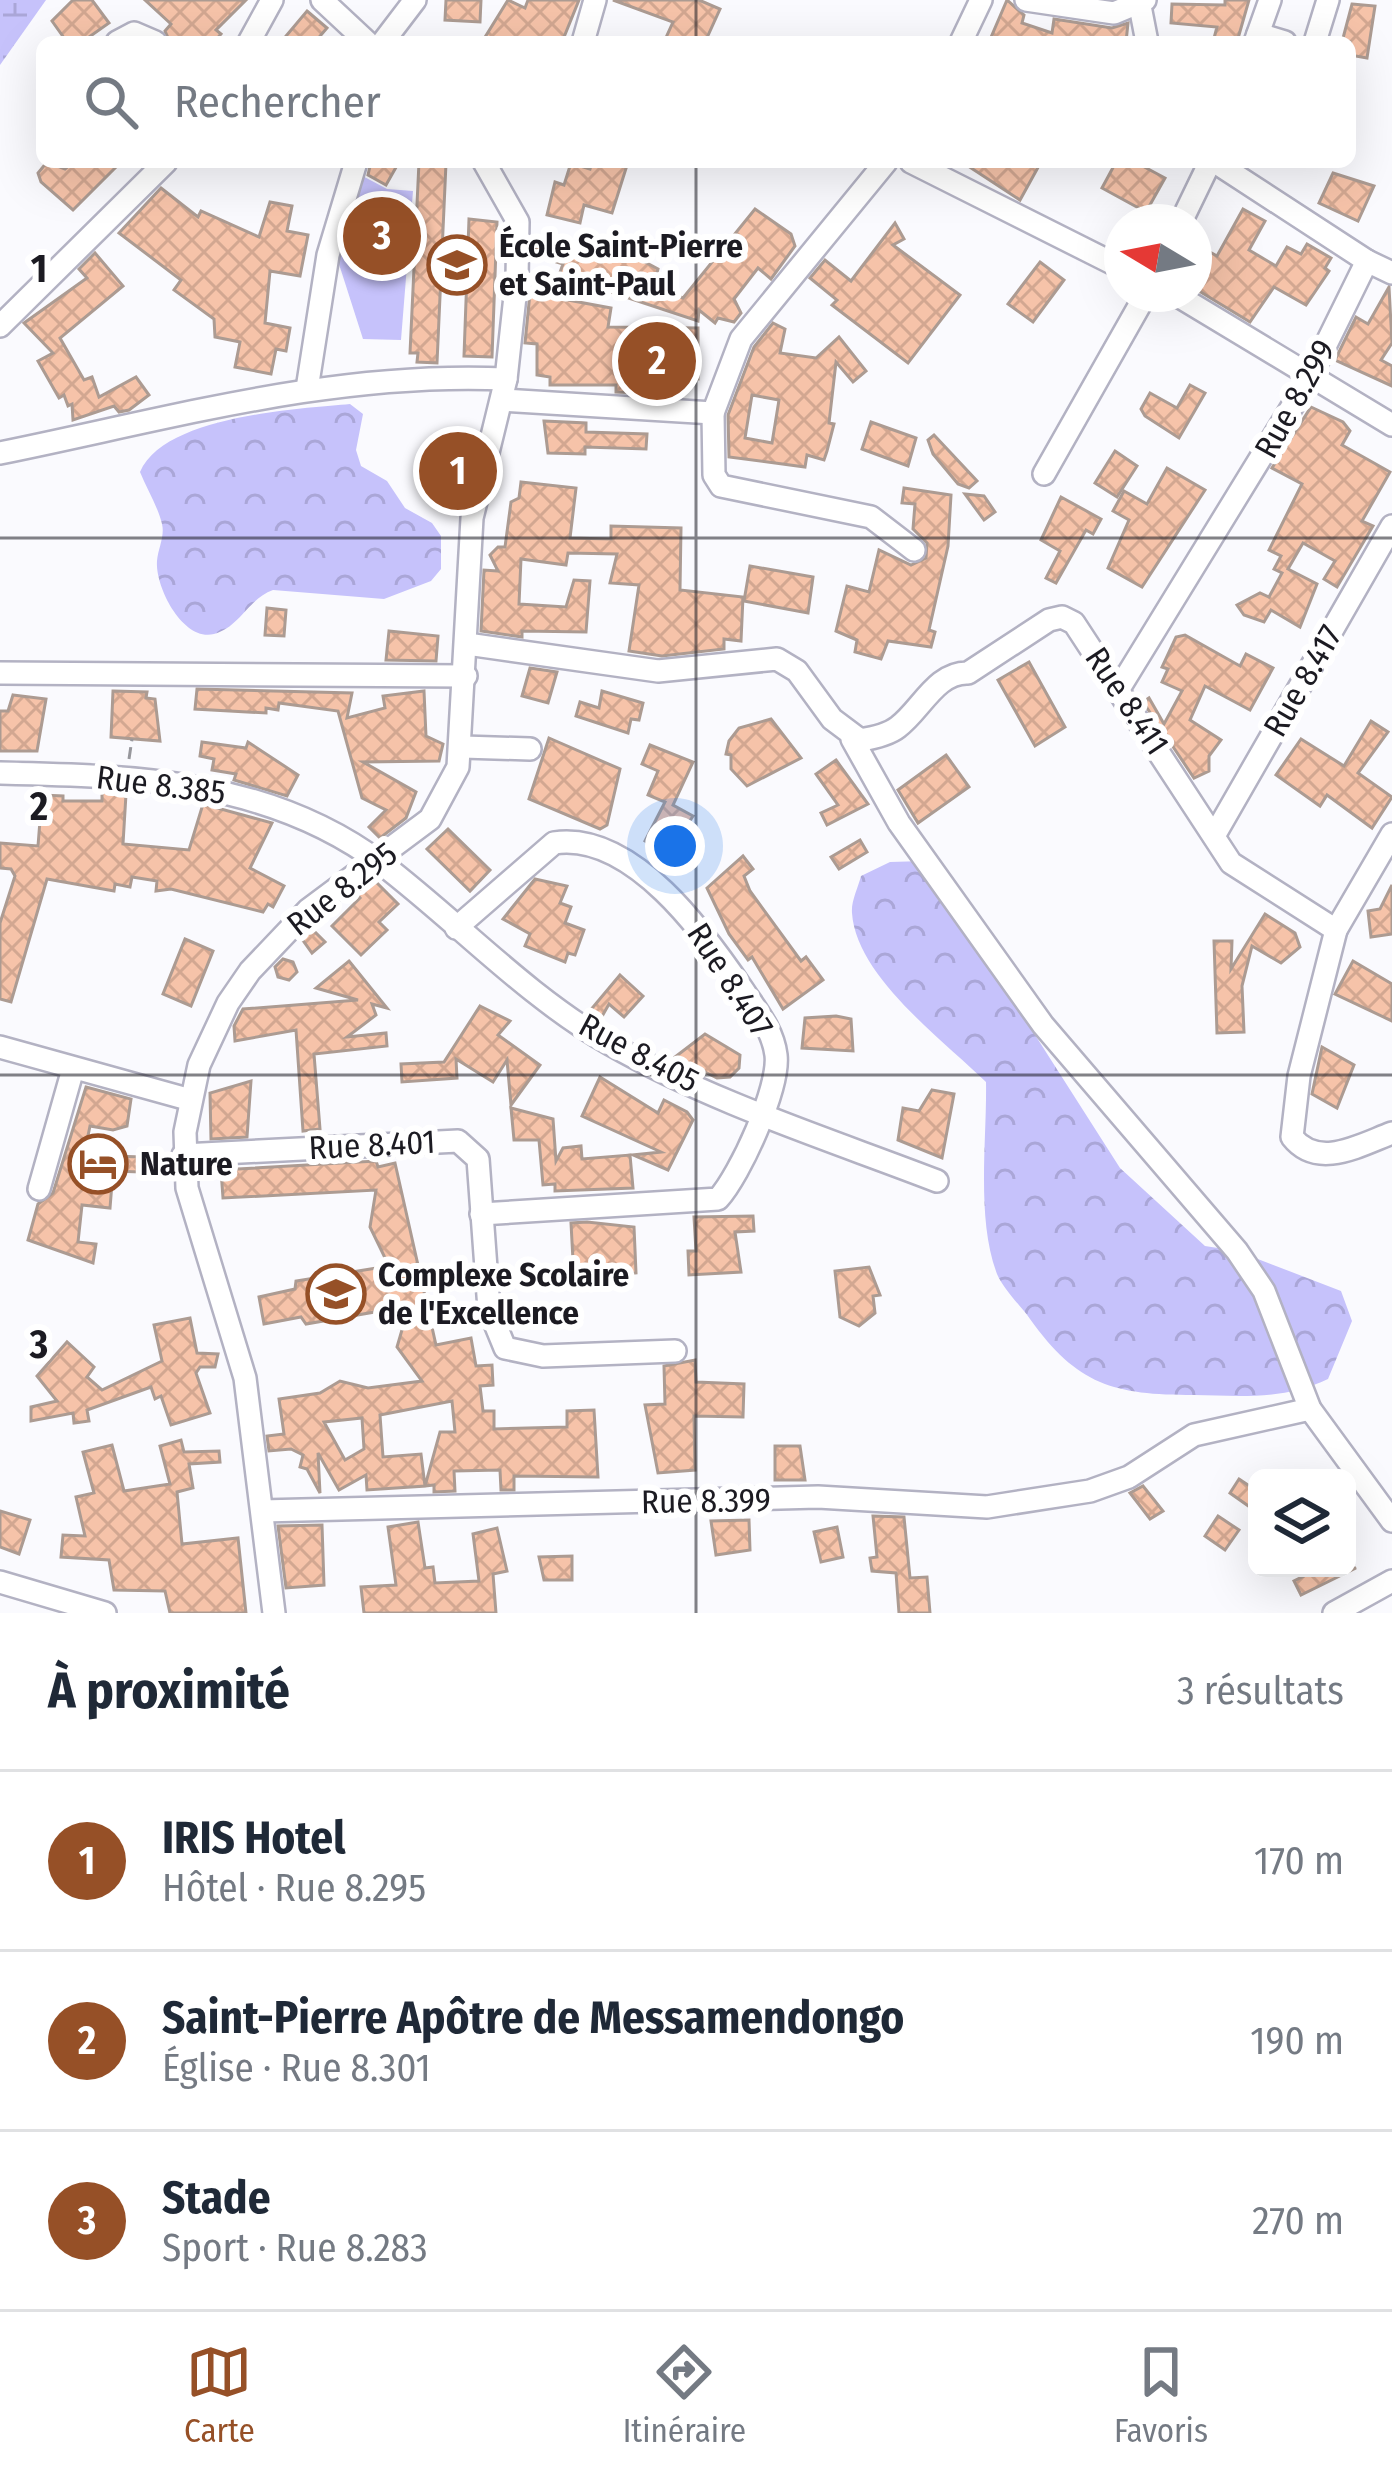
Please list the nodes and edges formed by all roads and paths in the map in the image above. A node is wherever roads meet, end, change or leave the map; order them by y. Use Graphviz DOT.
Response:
graph roads {
  1 [pos="272,0"];
  2 [pos="322,0"];
  3 [pos="415,0"];
  4 [pos="595,0"];
  5 [pos="981,0"];
  6 [pos="1026,0"];
  7 [pos="1270,0"];
  8 [pos="1328,0"];
  9 [pos="1142,3"];
  10 [pos="252,36"];
  11 [pos="361,36"];
  12 [pos="388,36"];
  13 [pos="585,36"];
  14 [pos="964,36"];
  15 [pos="1146,36"];
  16 [pos="1258,36"];
  17 [pos="1318,36"];
  18 [pos="160,168"];
  19 [pos="354,168"];
  20 [pos="487,168"];
  21 [pos="881,168"];
  22 [pos="922,168"];
  23 [pos="1209,168"];
  24 [pos="1221,168"];
  25 [pos="1190,204"];
  26 [pos="1104,259"];
  27 [pos="1367,261"];
  28 [pos="1392,273"];
  29 [pos="1136,312"];
  30 [pos="1203,312"];
  31 [pos="0,326"];
  32 [pos="1309,379"];
  33 [pos="307,389"];
  34 [pos="504,389"];
  35 [pos="713,413"];
  36 [pos="1392,425"];
  37 [pos="0,452"];
  38 [pos="1044,474"];
  39 [pos="1392,526"];
  40 [pos="914,550"];
  41 [pos="467,644"];
  42 [pos="0,673"];
  43 [pos="466,676"];
  44 [pos="1120,687"];
  45 [pos="132,739"];
  46 [pos="852,739"];
  47 [pos="463,746"];
  48 [pos="530,749"];
  49 [pos="128,761"];
  50 [pos="0,772"];
  51 [pos="1392,834"];
  52 [pos="1214,836"];
  53 [pos="379,862"];
  54 [pos="456,928"];
  55 [pos="1336,930"];
  56 [pos="0,1047"];
  57 [pos="73,1069"];
  58 [pos="191,1100"];
  59 [pos="761,1114"];
  60 [pos="1392,1132"];
  61 [pos="183,1155"];
  62 [pos="937,1181"];
  63 [pos="39,1189"];
  64 [pos="481,1214"];
  65 [pos="675,1351"];
  66 [pos="1310,1409"];
  67 [pos="262,1511"];
  68 [pos="1392,1521"];
  69 [pos="1392,1581"];
  70 [pos="0,1582"];
  71 [pos="105,1613"];
  72 [pos="274,1613"];
  73 [pos="1334,1613"];
  1 -- 10 [label="street"];
  2 -- 11 [label="street"];
  3 -- 12 [label="street"];
  4 -- 13 [label="street"];
  5 -- 14 [label="street"];
  6 -- 9 [label="street"];
  7 -- 16 [label="street"];
  8 -- 17 [label="street"];
  9 -- 15 [label="street"];
  18 -- 31 [label="street"];
  19 -- 33 [label="street"];
  20 -- 34 [label="street, Rue 8.295"];
  21 -- 35 [label="street"];
  22 -- 26 [label="street"];
  23 -- 25 [label="street"];
  24 -- 27 [label="street"];
  27 -- 28 [label="street"];
  27 -- 32 [label="street, Rue 8.299"];
  29 -- 38 [label="street"];
  30 -- 32 [label="street"];
  32 -- 36 [label="street"];
  32 -- 44 [label="street, Rue 8.299"];
  33 -- 34 [label="street"];
  33 -- 37 [label="street"];
  34 -- 35 [label="street"];
  34 -- 41 [label="street, Rue 8.295"];
  35 -- 40 [label="street"];
  39 -- 52 [label="street, Rue 8.417"];
  41 -- 43 [label="street, Rue 8.295"];
  41 -- 46 [label="street"];
  42 -- 43 [label="street"];
  43 -- 47 [label="street, Rue 8.295"];
  44 -- 46 [label="street, Rue 8.411"];
  44 -- 52 [label="street, Rue 8.411"];
  45 -- 49 [label="path"];
  46 -- 66 [label="street"];
  47 -- 48 [label="street"];
  47 -- 53 [label="street, Rue 8.295"];
  50 -- 53 [label="street, Rue 8.385"];
  51 -- 55 [label="street"];
  52 -- 55 [label="street, Rue 8.411"];
  53 -- 54 [label="street, Rue 8.405"];
  53 -- 58 [label="street, Rue 8.295"];
  54 -- 59 [label="street, Rue 8.405"];
  54 -- 59 [label="street, Rue 8.407"];
  55 -- 60 [label="street"];
  56 -- 57 [label="street"];
  57 -- 58 [label="street"];
  57 -- 63 [label="street"];
  58 -- 61 [label="street, Rue 8.295"];
  59 -- 62 [label="street, Rue 8.405"];
  59 -- 64 [label="street"];
  61 -- 64 [label="street, Rue 8.401"];
  61 -- 67 [label="street, Rue 8.295"];
  64 -- 65 [label="street, Rue 8.401"];
  66 -- 67 [label="street, Rue 8.399"];
  66 -- 68 [label="street"];
  67 -- 72 [label="street, Rue 8.295"];
  69 -- 73 [label="street"];
  70 -- 71 [label="street"];
}
